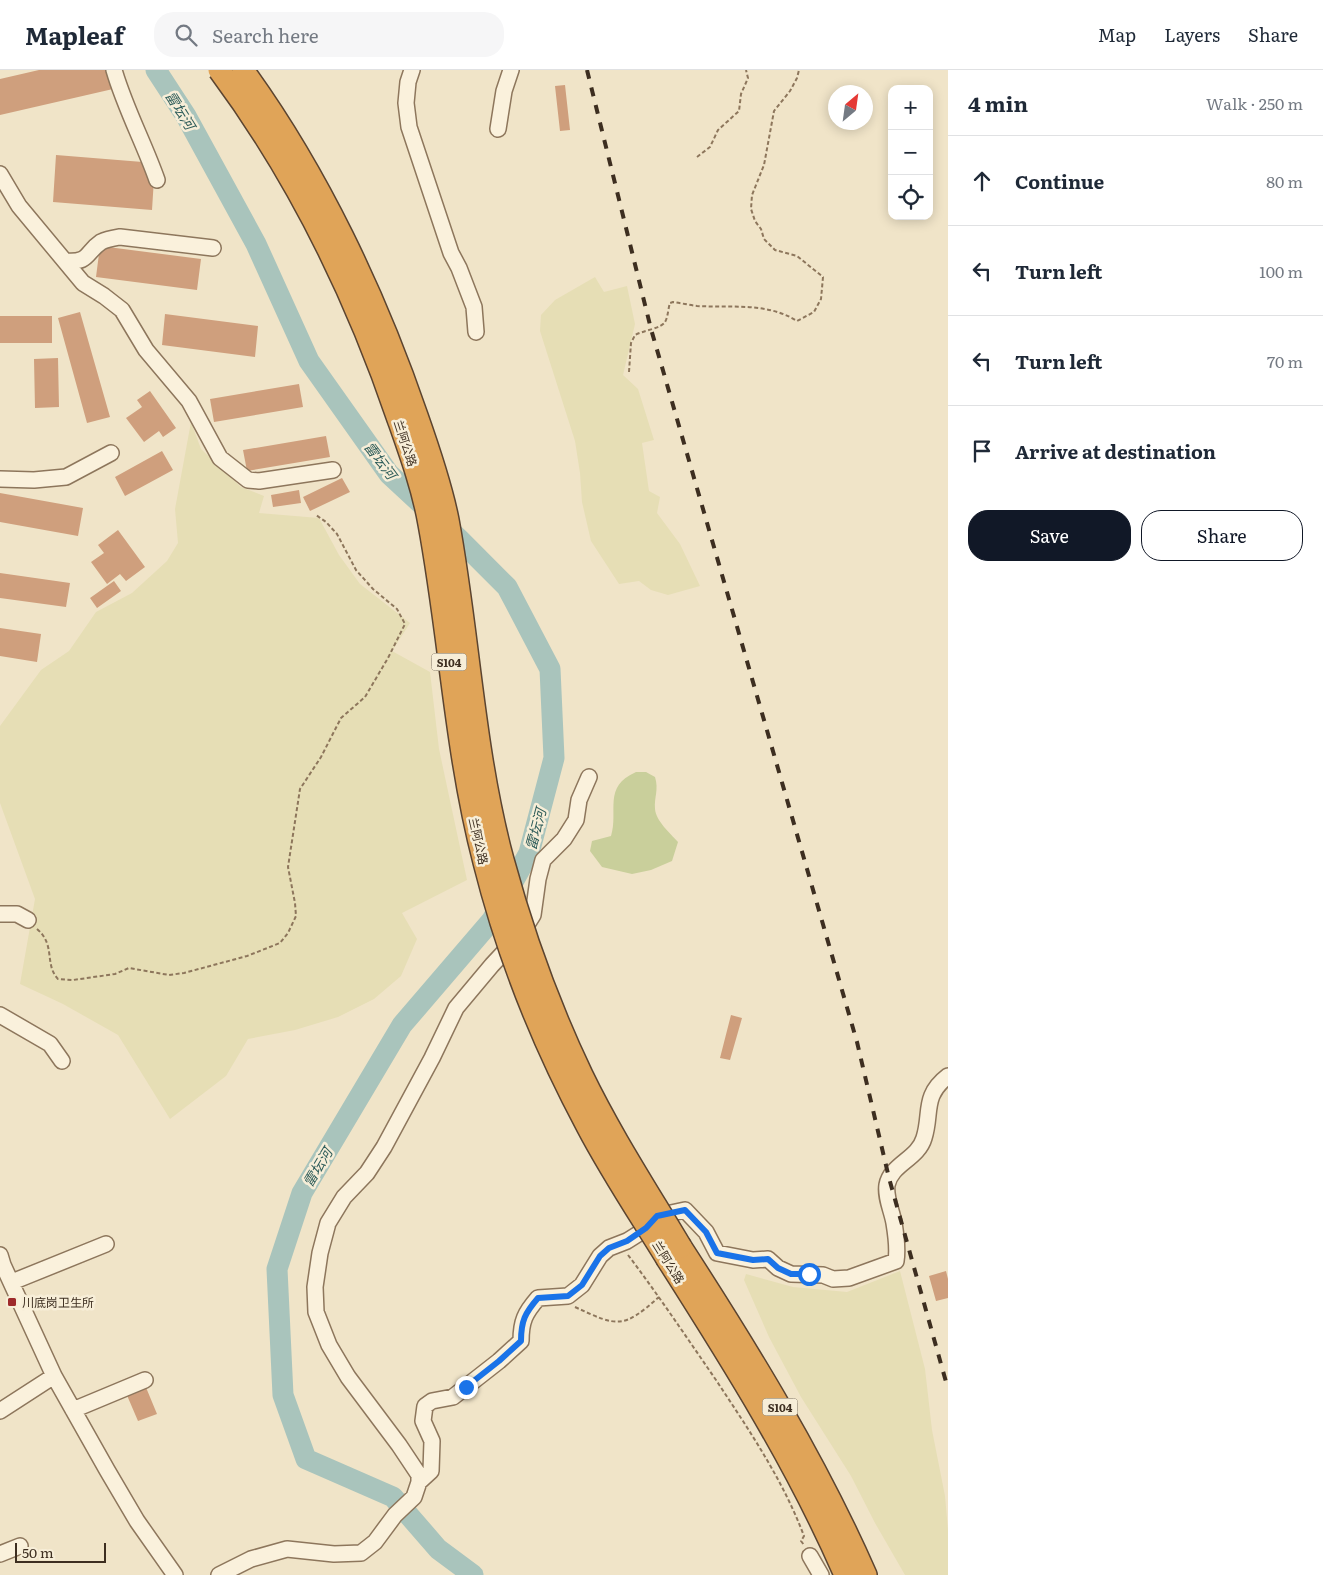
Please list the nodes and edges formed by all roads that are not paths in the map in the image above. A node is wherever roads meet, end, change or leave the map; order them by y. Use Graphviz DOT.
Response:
graph roads {
  1 [pos="114,70"];
  2 [pos="219,70"];
  3 [pos="242,70"];
  4 [pos="412,70"];
  5 [pos="511,70"];
  6 [pos="498,129"];
  7 [pos="0,174"];
  8 [pos="157,180"];
  9 [pos="214,248"];
  10 [pos="65,261"];
  11 [pos="476,332"];
  12 [pos="111,453"];
  13 [pos="333,470"];
  14 [pos="0,479"];
  15 [pos="589,777"];
  16 [pos="0,914"];
  17 [pos="28,920"];
  18 [pos="0,1015"];
  19 [pos="62,1061"];
  20 [pos="948,1076"];
  21 [pos="106,1244"];
  22 [pos="674,1253"];
  23 [pos="0,1255"];
  24 [pos="12,1282"];
  25 [pos="54,1376"];
  26 [pos="144,1380"];
  27 [pos="73,1410"];
  28 [pos="0,1411"];
  29 [pos="420,1482"];
  30 [pos="20,1546"];
  31 [pos="0,1554"];
  32 [pos="810,1556"];
  33 [pos="175,1575"];
  34 [pos="219,1575"];
  35 [pos="821,1575"];
  36 [pos="845,1575"];
  37 [pos="866,1575"];
  1 -- 8 [label="street"];
  2 -- 22 [label="highway, 兰阿公路 / S104, bridge"];
  3 -- 22 [label="highway, 兰阿公路 / S104, bridge"];
  4 -- 11 [label="street"];
  5 -- 6 [label="street"];
  7 -- 10 [label="street"];
  9 -- 10 [label="street"];
  10 -- 13 [label="street"];
  12 -- 14 [label="street"];
  15 -- 29 [label="street"];
  16 -- 17 [label="street"];
  18 -- 19 [label="street"];
  20 -- 29 [label="street"];
  21 -- 24 [label="street"];
  22 -- 36 [label="highway, 兰阿公路 / S104"];
  22 -- 37 [label="highway, 兰阿公路 / S104"];
  23 -- 24 [label="street"];
  24 -- 25 [label="street"];
  25 -- 27 [label="street"];
  25 -- 28 [label="street"];
  26 -- 27 [label="street"];
  27 -- 33 [label="street"];
  29 -- 34 [label="street"];
  30 -- 31 [label="street"];
  32 -- 35 [label="street"];
}
